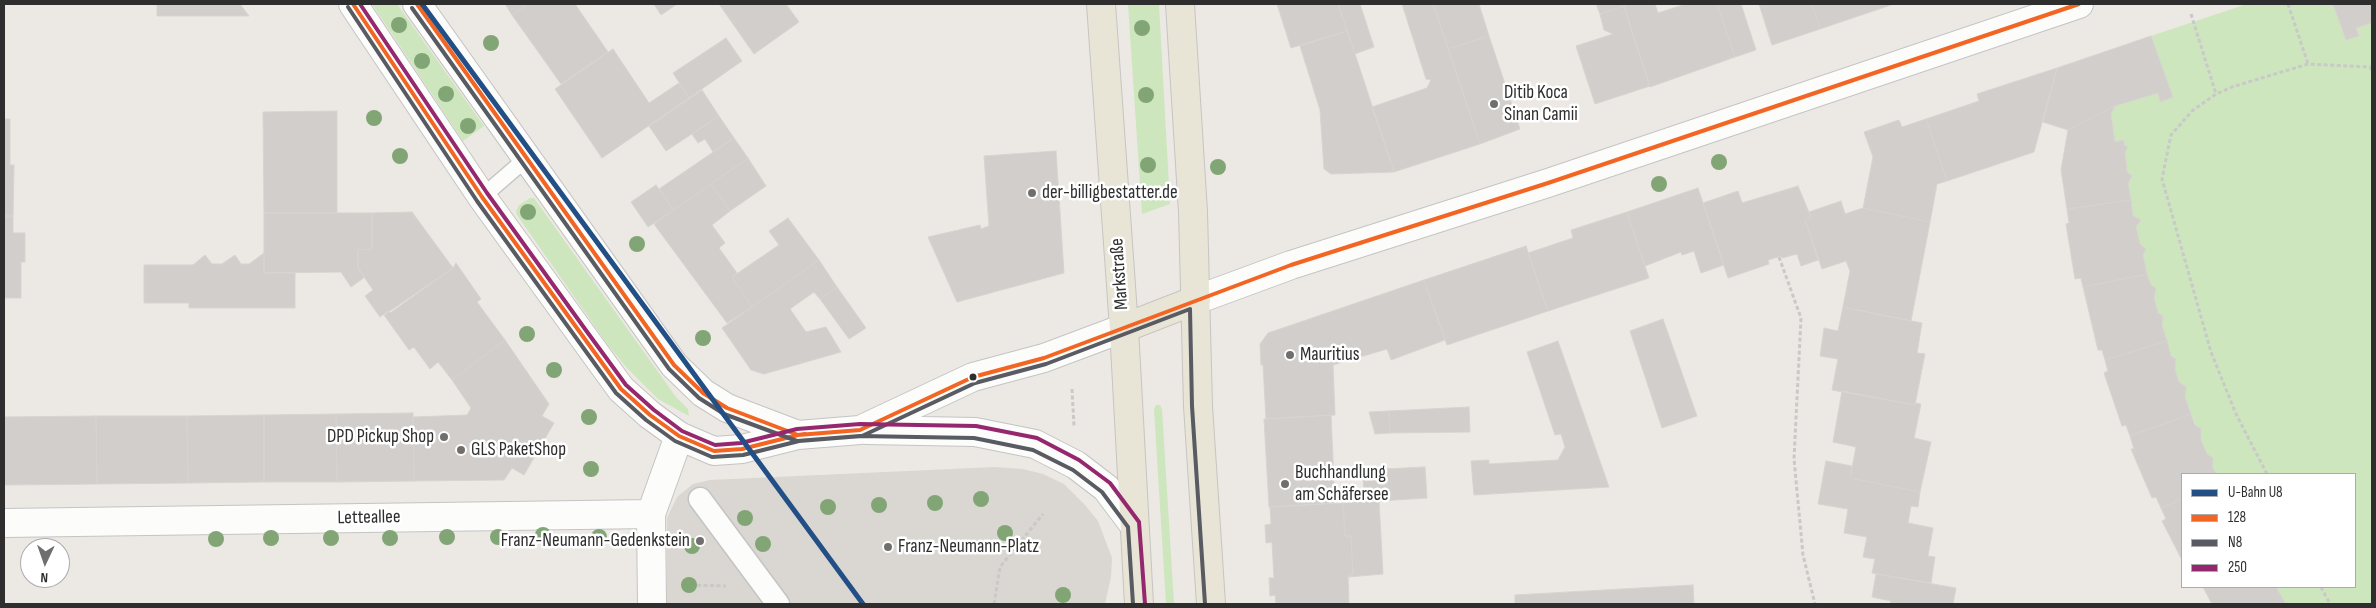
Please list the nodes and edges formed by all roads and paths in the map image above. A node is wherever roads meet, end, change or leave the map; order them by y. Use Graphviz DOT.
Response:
graph roads {
  1 [pos="353,4"];
  2 [pos="417,4"];
  3 [pos="1101,4"];
  4 [pos="1180,4"];
  5 [pos="2079,4"];
  6 [pos="2288,4"];
  7 [pos="2191,14"];
  8 [pos="2308,64"];
  9 [pos="2372,71"];
  10 [pos="2216,94"];
  11 [pos="527,158"];
  12 [pos="482,196"];
  13 [pos="1778,257"];
  14 [pos="1196,300"];
  15 [pos="1124,328"];
  16 [pos="1072,389"];
  17 [pos="860,430"];
  18 [pos="1075,433"];
  19 [pos="798,435"];
  20 [pos="679,436"];
  21 [pos="2266,473"];
  22 [pos="700,499"];
  23 [pos="651,514"];
  24 [pos="1043,514"];
  25 [pos="4,523"];
  26 [pos="1134,525"];
  27 [pos="2322,588"];
  28 [pos="652,604"];
  29 [pos="778,604"];
  30 [pos="994,604"];
  31 [pos="1139,604"];
  32 [pos="1211,604"];
  33 [pos="1815,604"];
  34 [pos="2330,604"];
  1 -- 12 [label="main road"];
  2 -- 11 [label="main road"];
  3 -- 15 [label="main road, Markstraße"];
  4 -- 14 [label="main road"];
  5 -- 14 [label="main road"];
  6 -- 8 [label="path"];
  7 -- 10 [label="path"];
  8 -- 9 [label="path"];
  8 -- 10 [label="path"];
  10 -- 21 [label="path"];
  11 -- 12 [label="lane"];
  11 -- 19 [label="main road"];
  12 -- 20 [label="main road"];
  13 -- 33 [label="path"];
  14 -- 15 [label="main road"];
  14 -- 32 [label="main road"];
  15 -- 17 [label="main road"];
  15 -- 26 [label="main road, Markstraße"];
  16 -- 18 [label="path"];
  17 -- 19 [label="main road"];
  17 -- 26 [label="main road"];
  19 -- 20 [label="main road"];
  20 -- 23 [label="main road"];
  22 -- 29 [label="street"];
  23 -- 25 [label="main road, Letteallee"];
  23 -- 28 [label="main road"];
  24 -- 30 [label="path"];
  26 -- 31 [label="main road, Markstraße"];
  27 -- 34 [label="path"];
}
